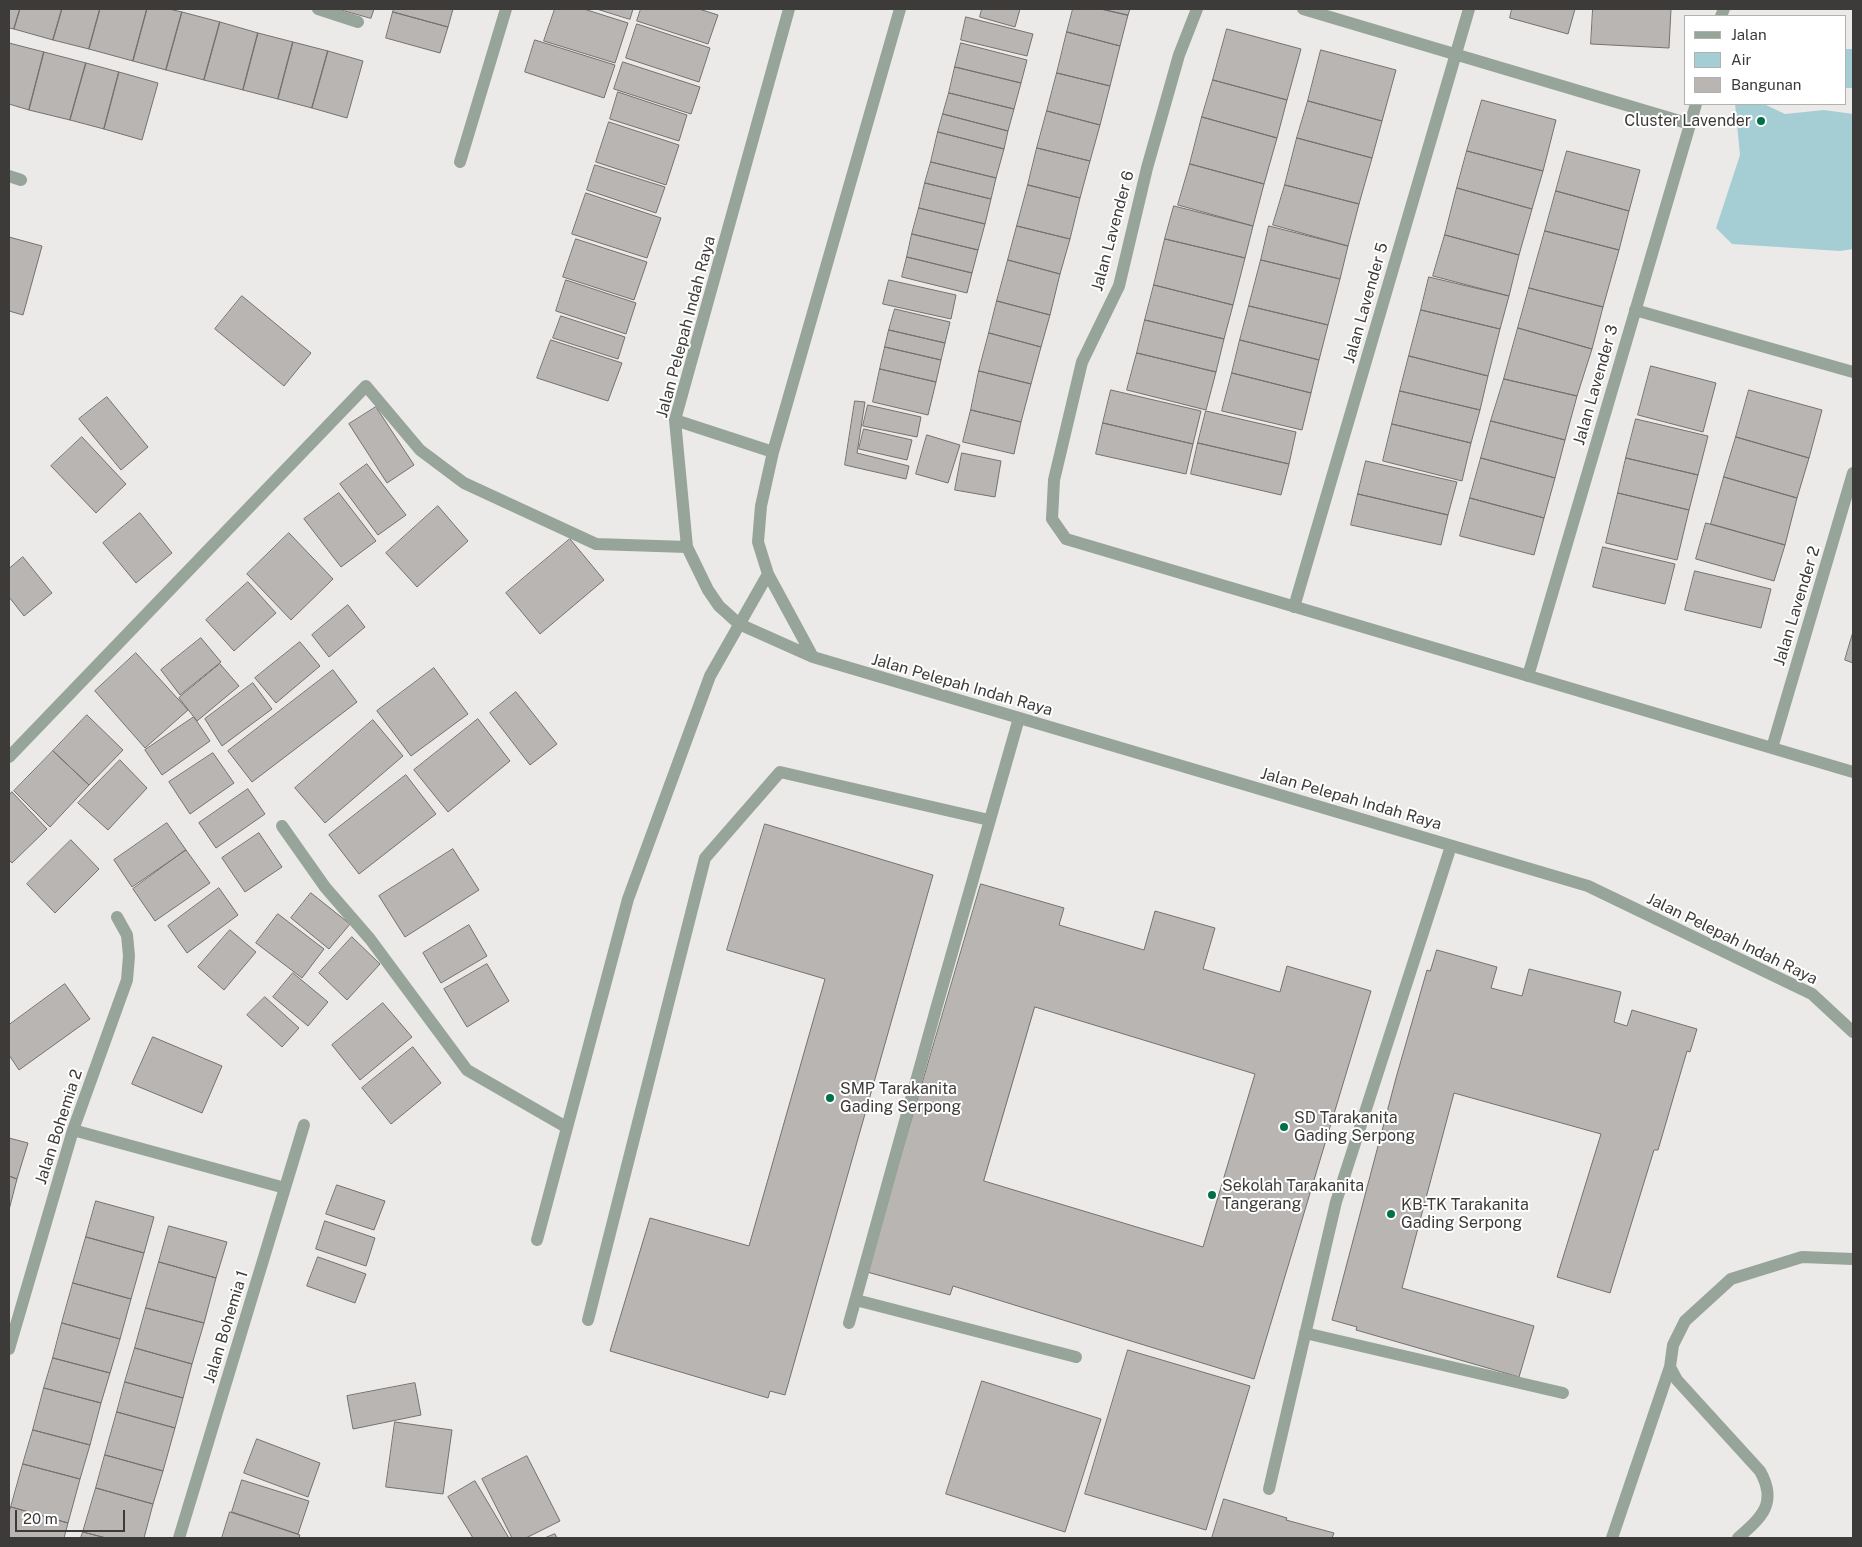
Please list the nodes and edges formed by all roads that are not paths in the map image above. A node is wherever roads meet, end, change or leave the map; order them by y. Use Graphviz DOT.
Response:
graph roads {
  1 [pos="318,9"];
  2 [pos="506,9"];
  3 [pos="790,9"];
  4 [pos="900,9"];
  5 [pos="1197,9"];
  6 [pos="1303,9"];
  7 [pos="1469,9"];
  8 [pos="358,22"];
  9 [pos="1456,53"];
  10 [pos="1696,105"];
  11 [pos="1690,124"];
  12 [pos="460,162"];
  13 [pos="9,176"];
  14 [pos="21,180"];
  15 [pos="1636,310"];
  16 [pos="1853,372"];
  17 [pos="675,420"];
  18 [pos="773,452"];
  19 [pos="1853,473"];
  20 [pos="687,547"];
  21 [pos="768,574"];
  22 [pos="1294,607"];
  23 [pos="739,624"];
  24 [pos="813,657"];
  25 [pos="1528,676"];
  26 [pos="1019,718"];
  27 [pos="1772,748"];
  28 [pos="9,757"];
  29 [pos="1853,772"];
  30 [pos="989,820"];
  31 [pos="282,826"];
  32 [pos="1450,846"];
  33 [pos="117,917"];
  34 [pos="1853,1032"];
  35 [pos="304,1125"];
  36 [pos="566,1127"];
  37 [pos="73,1130"];
  38 [pos="285,1188"];
  39 [pos="537,1240"];
  40 [pos="1853,1259"];
  41 [pos="856,1300"];
  42 [pos="588,1320"];
  43 [pos="849,1323"];
  44 [pos="1305,1332"];
  45 [pos="9,1349"];
  46 [pos="1076,1357"];
  47 [pos="1670,1367"];
  48 [pos="1563,1393"];
  49 [pos="1269,1489"];
  50 [pos="179,1538"];
  51 [pos="1612,1538"];
  52 [pos="1738,1538"];
  1 -- 8 [label="street"];
  2 -- 12 [label="street"];
  3 -- 17 [label="street, Jalan Pelepah Indah Raya"];
  4 -- 18 [label="street"];
  5 -- 22 [label="street, Jalan Lavender 6"];
  6 -- 9 [label="street"];
  7 -- 9 [label="street, Jalan Lavender 5"];
  9 -- 11 [label="street"];
  9 -- 22 [label="street, Jalan Lavender 5"];
  10 -- 11 [label="street, Jalan Lavender 3"];
  11 -- 15 [label="street, Jalan Lavender 3"];
  13 -- 14 [label="street"];
  15 -- 16 [label="street"];
  15 -- 25 [label="street, Jalan Lavender 3"];
  17 -- 18 [label="street"];
  17 -- 20 [label="street, Jalan Pelepah Indah Raya"];
  18 -- 21 [label="street"];
  19 -- 27 [label="street, Jalan Lavender 2"];
  20 -- 23 [label="street, Jalan Pelepah Indah Raya"];
  20 -- 28 [label="street"];
  21 -- 23 [label="street"];
  21 -- 24 [label="street"];
  22 -- 25 [label="street"];
  23 -- 24 [label="street, Jalan Pelepah Indah Raya"];
  23 -- 36 [label="street"];
  24 -- 26 [label="street, Jalan Pelepah Indah Raya"];
  25 -- 27 [label="street"];
  26 -- 30 [label="street"];
  26 -- 32 [label="street, Jalan Pelepah Indah Raya"];
  27 -- 29 [label="street"];
  30 -- 41 [label="street"];
  30 -- 42 [label="street"];
  31 -- 36 [label="street"];
  32 -- 34 [label="street, Jalan Pelepah Indah Raya"];
  32 -- 44 [label="street"];
  33 -- 37 [label="street, Jalan Bohemia 2"];
  35 -- 38 [label="street, Jalan Bohemia 1"];
  36 -- 39 [label="street"];
  37 -- 38 [label="street"];
  37 -- 45 [label="street, Jalan Bohemia 2"];
  38 -- 50 [label="street, Jalan Bohemia 1"];
  40 -- 47 [label="street"];
  41 -- 43 [label="street"];
  41 -- 46 [label="street"];
  44 -- 48 [label="street"];
  44 -- 49 [label="street"];
  47 -- 51 [label="street"];
  47 -- 52 [label="street"];
}
